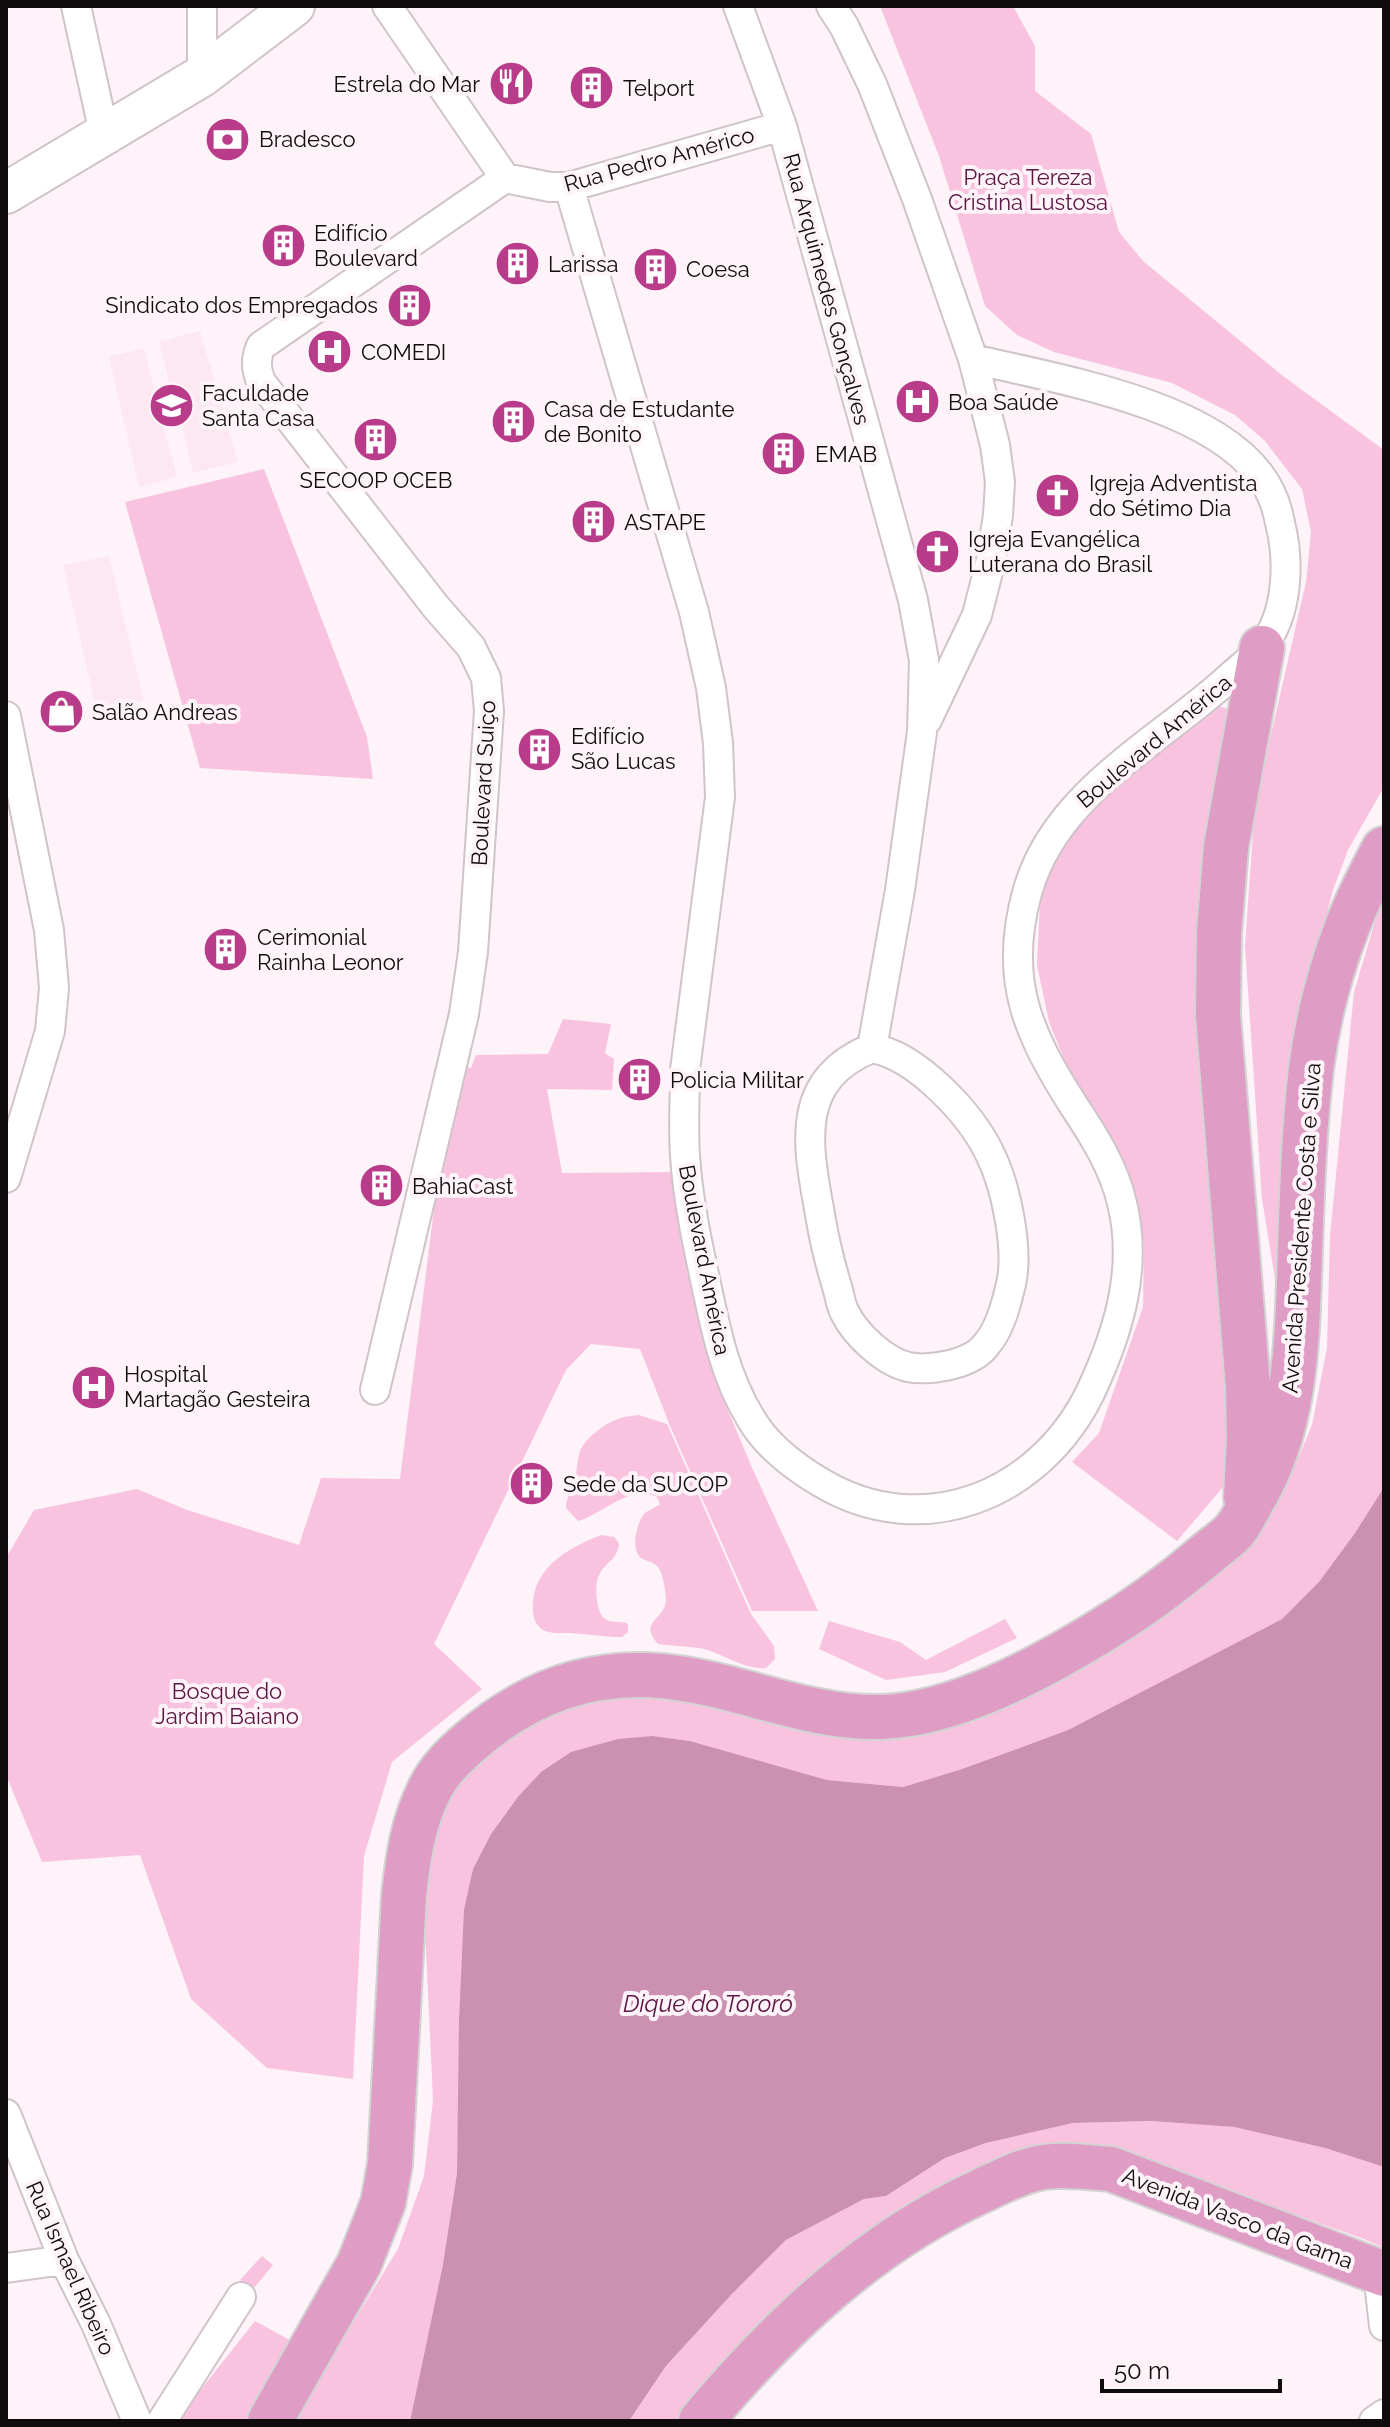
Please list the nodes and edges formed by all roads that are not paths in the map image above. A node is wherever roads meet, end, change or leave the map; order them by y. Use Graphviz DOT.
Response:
graph roads {
  1 [pos="76,6"];
  2 [pos="202,6"];
  3 [pos="294,6"];
  4 [pos="387,6"];
  5 [pos="738,6"];
  6 [pos="831,6"];
  7 [pos="202,76"];
  8 [pos="782,126"];
  9 [pos="104,133"];
  10 [pos="505,178"];
  11 [pos="569,187"];
  12 [pos="6,193"];
  13 [pos="973,359"];
  14 [pos="1262,648"];
  15 [pos="6,716"];
  16 [pos="922,732"];
  17 [pos="1384,849"];
  18 [pos="872,1048"];
  19 [pos="6,1178"];
  20 [pos="375,1390"];
  21 [pos="1245,1514"];
  22 [pos="6,2114"];
  23 [pos="64,2260"];
  24 [pos="6,2268"];
  25 [pos="1381,2273"];
  26 [pos="241,2297"];
  27 [pos="1384,2326"];
  28 [pos="1384,2414"];
  29 [pos="137,2421"];
  30 [pos="162,2421"];
  31 [pos="270,2421"];
  32 [pos="701,2421"];
  33 [pos="1374,2421"];
  1 -- 9 [label="street"];
  2 -- 7 [label="street"];
  3 -- 7 [label="main road"];
  4 -- 10 [label="street"];
  5 -- 8 [label="street, Rua Arquimedes Gonçalves"];
  6 -- 13 [label="street"];
  7 -- 9 [label="main road"];
  8 -- 11 [label="street, Rua Pedro Américo"];
  8 -- 16 [label="street, Rua Arquimedes Gonçalves"];
  9 -- 12 [label="main road"];
  10 -- 11 [label="street, Rua Pedro Américo"];
  10 -- 20 [label="street, Boulevard Suiço"];
  11 -- 14 [label="street, Boulevard América"];
  13 -- 14 [label="street, Boulevard América"];
  13 -- 16 [label="street"];
  14 -- 21 [label="main road"];
  15 -- 19 [label="street"];
  16 -- 18 [label="street, Rua Arquimedes Gonçalves"];
  17 -- 21 [label="main road, Avenida Presidente Costa e Silva"];
  18 -- 18 [label="street"];
  21 -- 31 [label="main road, Avenida Presidente Costa e Silva"];
  22 -- 23 [label="street, Rua Ismael Ribeiro"];
  23 -- 24 [label="street"];
  23 -- 29 [label="street, Rua Ismael Ribeiro"];
  25 -- 27 [label="street"];
  25 -- 32 [label="main road, Avenida Vasco da Gama"];
  26 -- 30 [label="street"];
  28 -- 33 [label="street"];
}
